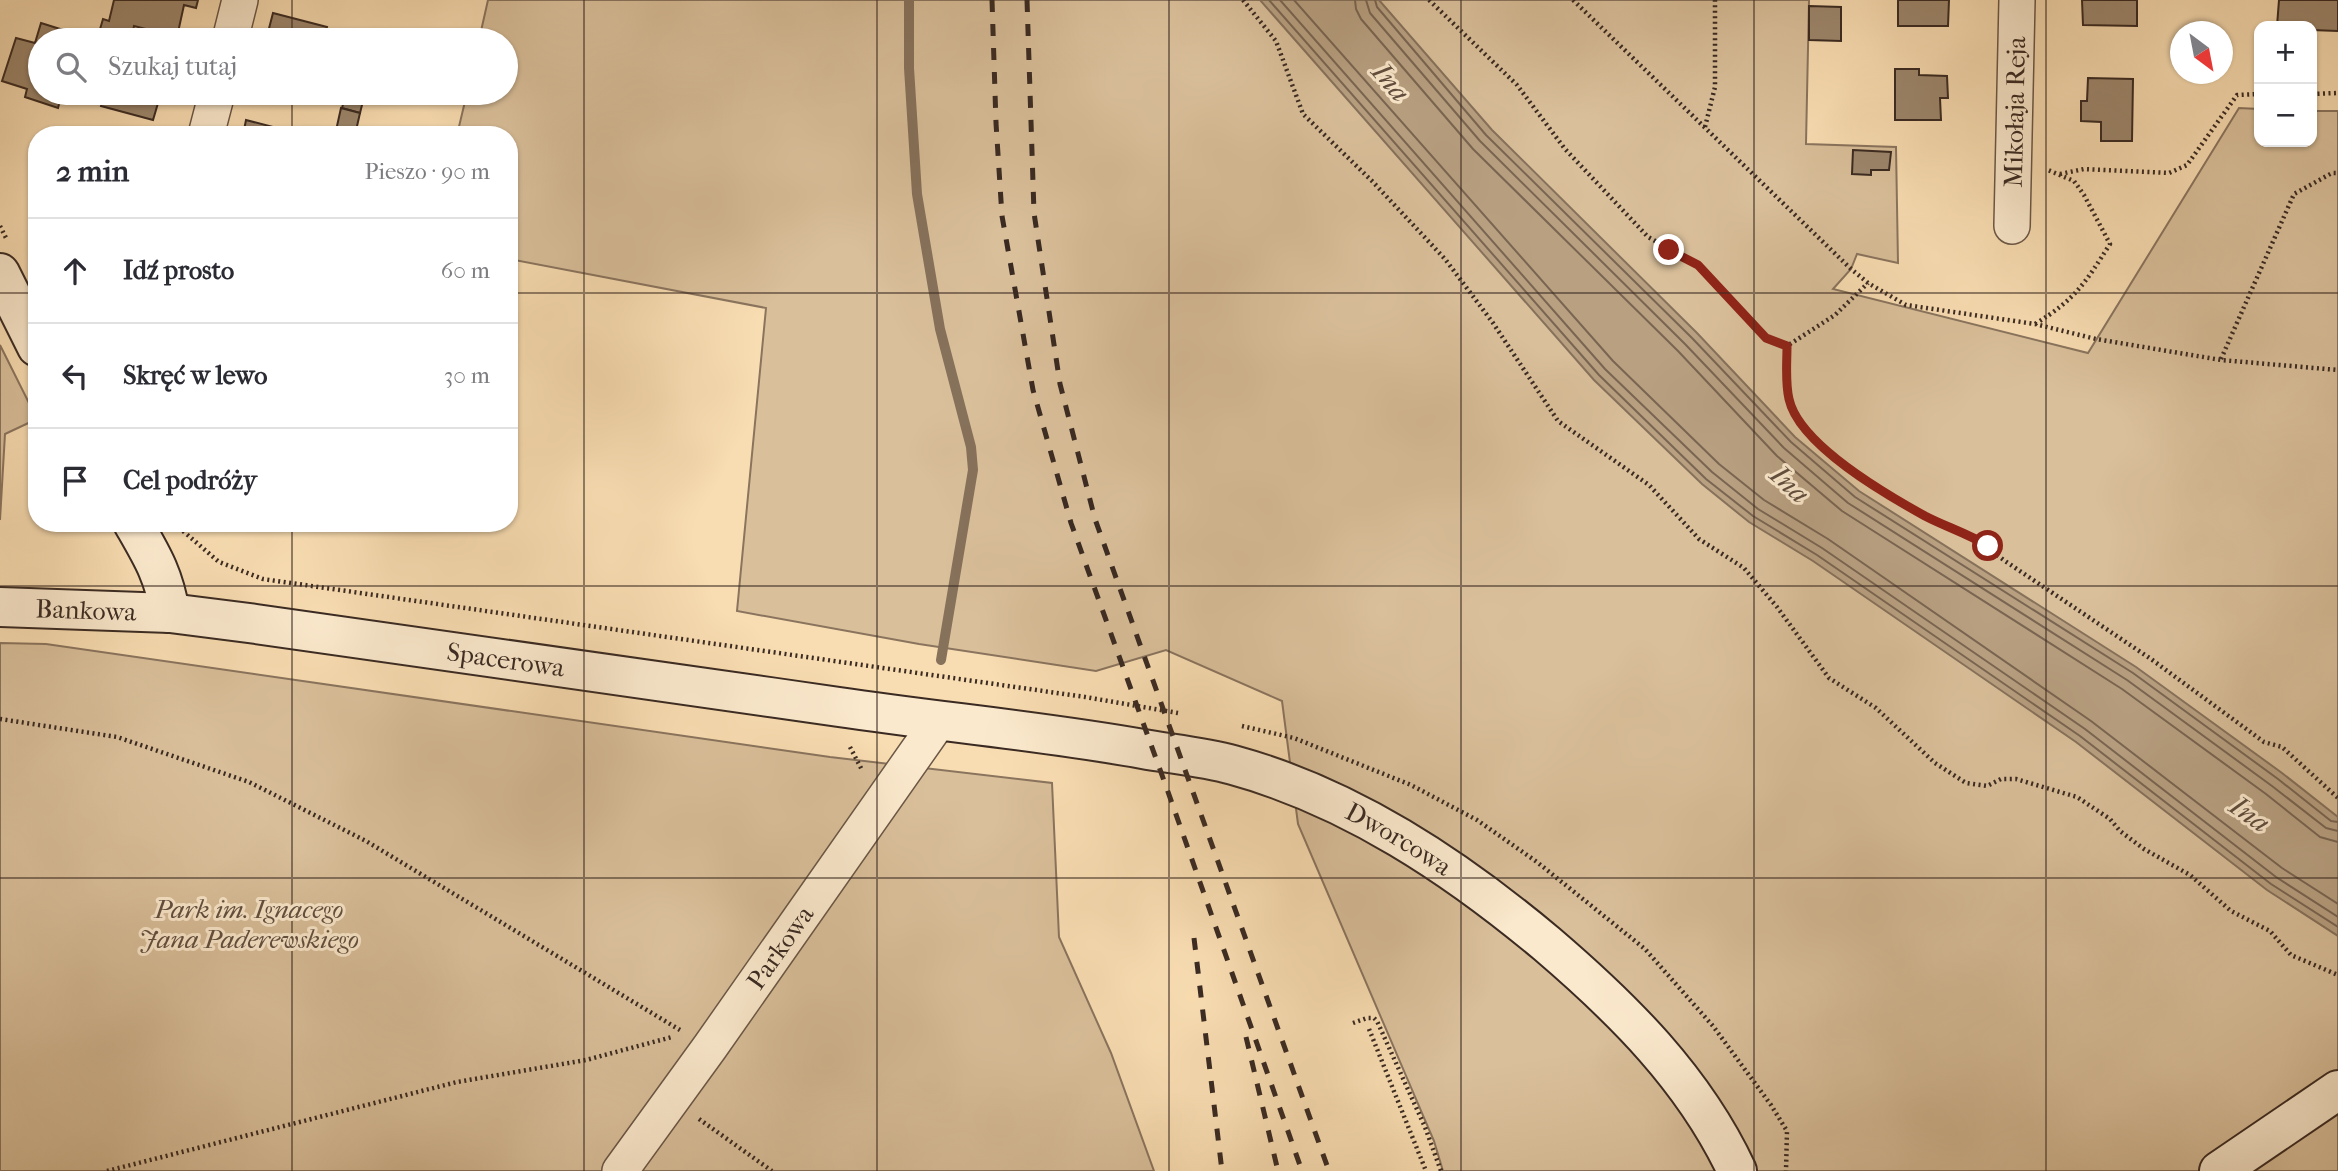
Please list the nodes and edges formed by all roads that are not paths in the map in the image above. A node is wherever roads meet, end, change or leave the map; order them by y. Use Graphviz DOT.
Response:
graph roads {
  1 [pos="240,0"];
  2 [pos="2017,0"];
  3 [pos="233,28"];
  4 [pos="213,105"];
  5 [pos="208,126"];
  6 [pos="2012,226"];
  7 [pos="0,273"];
  8 [pos="28,329"];
  9 [pos="138,532"];
  10 [pos="0,607"];
  11 [pos="170,613"];
  12 [pos="938,722"];
  13 [pos="2338,1090"];
  14 [pos="620,1171"];
  15 [pos="1737,1171"];
  16 [pos="2219,1171"];
  1 -- 3 [label="street"];
  2 -- 6 [label="street, Mikołaja Reja"];
  4 -- 5 [label="street"];
  7 -- 8 [label="street"];
  9 -- 11 [label="street"];
  10 -- 11 [label="street, Bankowa"];
  11 -- 12 [label="street, Spacerowa"];
  12 -- 14 [label="street, Parkowa"];
  12 -- 15 [label="street, Dworcowa"];
  13 -- 16 [label="street"];
}
